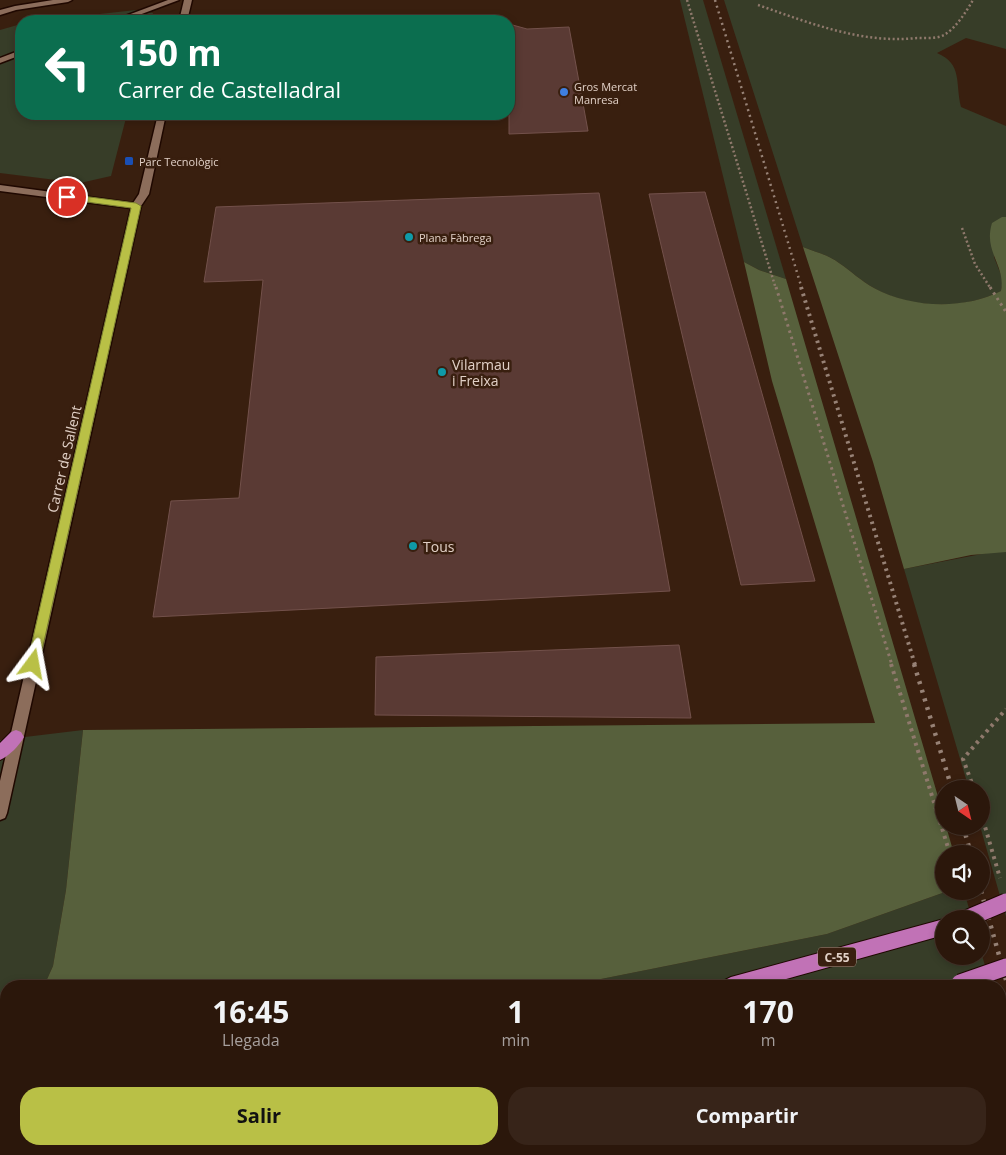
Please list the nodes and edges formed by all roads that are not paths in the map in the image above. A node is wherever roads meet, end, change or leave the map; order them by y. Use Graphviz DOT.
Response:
graph roads {
  1 [pos="68,0"];
  2 [pos="174,0"];
  3 [pos="188,0"];
  4 [pos="0,13"];
  5 [pos="133,15"];
  6 [pos="184,15"];
  7 [pos="15,55"];
  8 [pos="0,61"];
  9 [pos="161,120"];
  10 [pos="0,188"];
  11 [pos="136,206"];
  12 [pos="16,737"];
  13 [pos="0,753"];
  14 [pos="0,813"];
  15 [pos="1006,902"];
  16 [pos="987,910"];
  17 [pos="935,929"];
  18 [pos="1006,966"];
  19 [pos="752,980"];
  20 [pos="966,980"];
  1 -- 4 [label="street"];
  2 -- 5 [label="street"];
  3 -- 6 [label="street"];
  7 -- 8 [label="street"];
  9 -- 11 [label="street, Carrer de Sallent"];
  10 -- 11 [label="street"];
  11 -- 12 [label="street, Carrer de Sallent"];
  12 -- 13 [label="highway"];
  12 -- 14 [label="street, Carrer de Sallent"];
  15 -- 16 [label="highway, bridge"];
  17 -- 19 [label="highway, C-55"];
  18 -- 20 [label="highway, bridge"];
}
